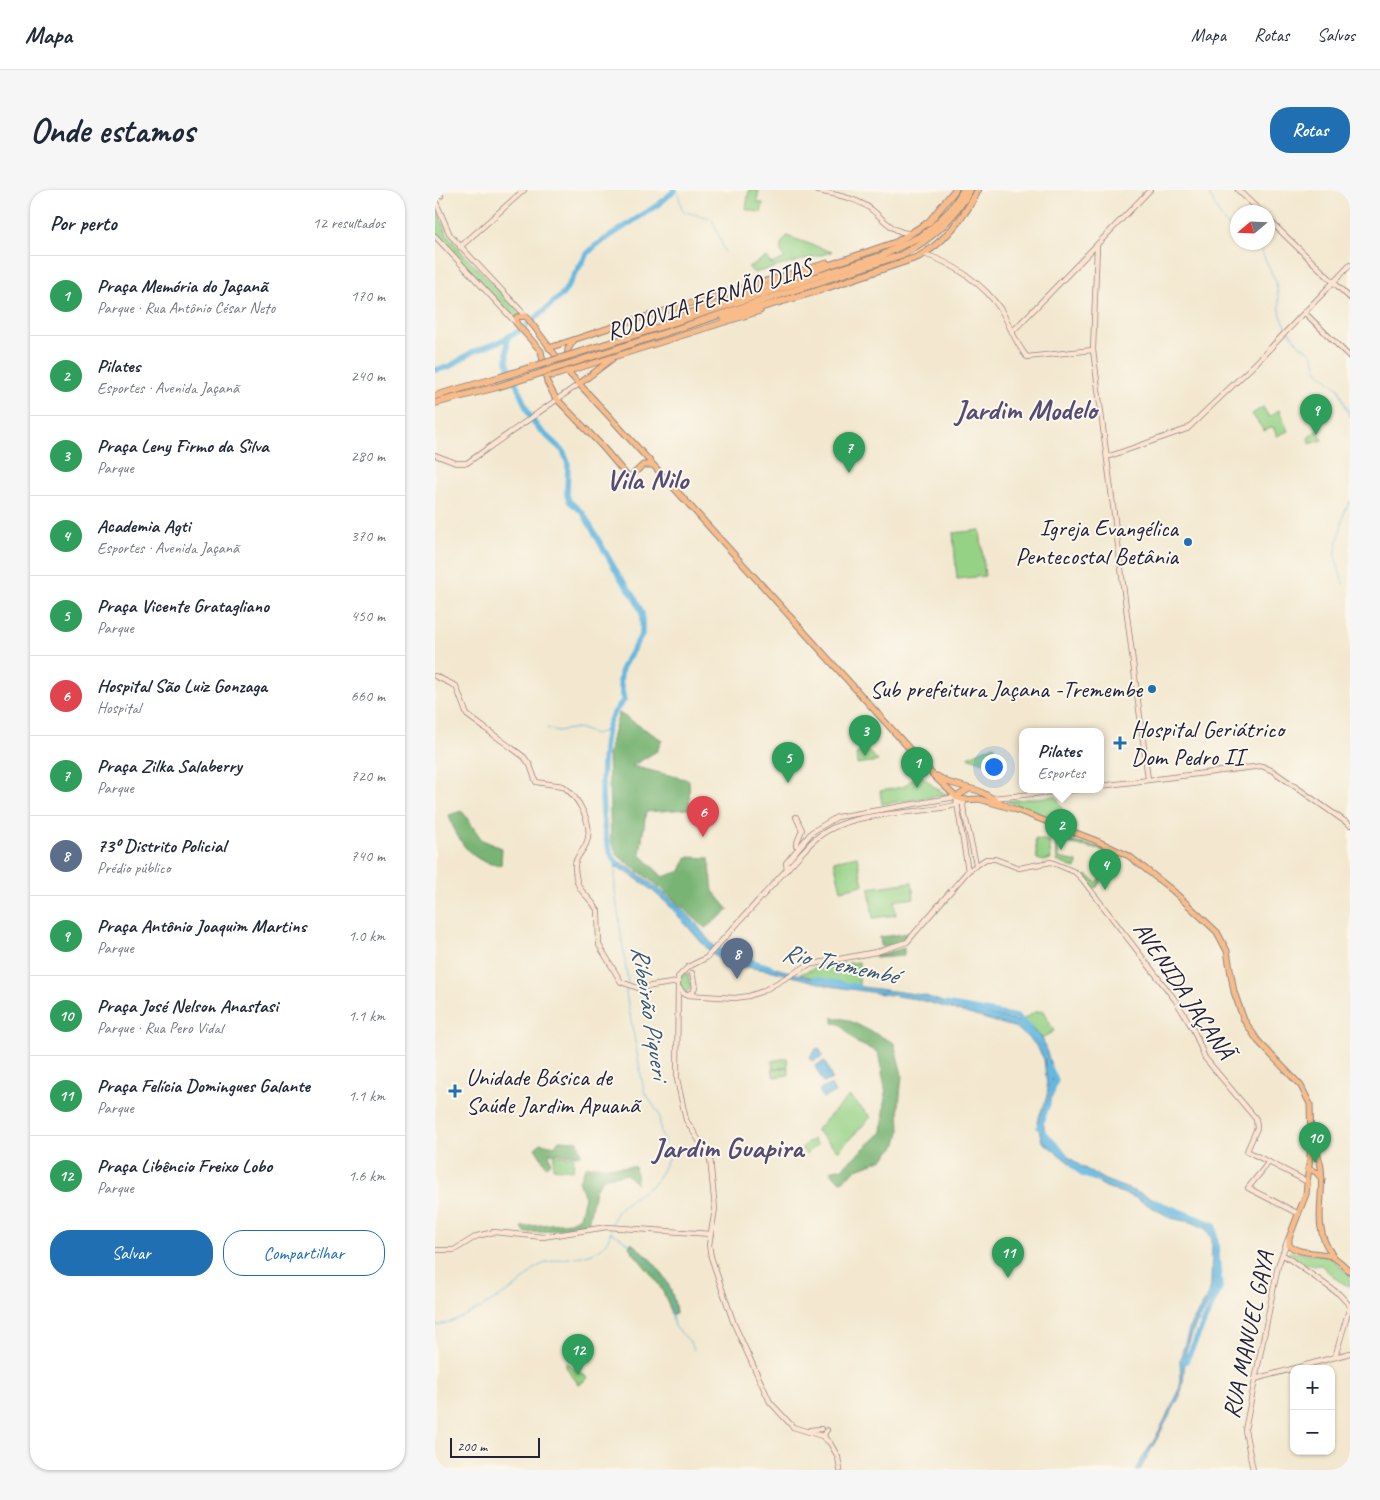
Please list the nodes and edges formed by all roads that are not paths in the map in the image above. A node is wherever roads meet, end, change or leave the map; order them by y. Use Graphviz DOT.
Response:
graph roads {
  1 [pos="524,190"];
  2 [pos="816,190"];
  3 [pos="955,190"];
  4 [pos="964,190"];
  5 [pos="970,190"];
  6 [pos="978,190"];
  7 [pos="1151,190"];
  8 [pos="1238,190"];
  9 [pos="435,191"];
  10 [pos="441,196"];
  11 [pos="435,201"];
  12 [pos="1254,205"];
  13 [pos="1275,226"];
  14 [pos="894,228"];
  15 [pos="913,233"];
  16 [pos="435,236"];
  17 [pos="939,241"];
  18 [pos="891,245"];
  19 [pos="1097,246"];
  20 [pos="460,247"];
  21 [pos="924,254"];
  22 [pos="940,259"];
  23 [pos="835,263"];
  24 [pos="1350,265"];
  25 [pos="493,282"];
  26 [pos="1333,282"];
  27 [pos="814,292"];
  28 [pos="489,294"];
  29 [pos="1350,298"];
  30 [pos="1305,313"];
  31 [pos="526,317"];
  32 [pos="517,324"];
  33 [pos="679,329"];
  34 [pos="1012,332"];
  35 [pos="575,339"];
  36 [pos="621,339"];
  37 [pos="549,348"];
  38 [pos="1093,350"];
  39 [pos="614,357"];
  40 [pos="1350,357"];
  41 [pos="577,369"];
  42 [pos="568,372"];
  43 [pos="546,375"];
  44 [pos="579,384"];
  45 [pos="435,396"];
  46 [pos="557,400"];
  47 [pos="435,403"];
  48 [pos="643,454"];
  49 [pos="435,455"];
  50 [pos="1107,457"];
  51 [pos="653,464"];
  52 [pos="643,465"];
  53 [pos="435,676"];
  54 [pos="930,771"];
  55 [pos="1148,779"];
  56 [pos="1104,785"];
  57 [pos="972,788"];
  58 [pos="979,791"];
  59 [pos="1043,793"];
  60 [pos="956,797"];
  61 [pos="993,798"];
  62 [pos="977,799"];
  63 [pos="963,800"];
  64 [pos="957,803"];
  65 [pos="1014,809"];
  66 [pos="796,817"];
  67 [pos="1350,825"];
  68 [pos="795,850"];
  69 [pos="966,861"];
  70 [pos="975,864"];
  71 [pos="787,868"];
  72 [pos="968,871"];
  73 [pos="697,964"];
  74 [pos="684,971"];
  75 [pos="692,973"];
  76 [pos="678,984"];
  77 [pos="693,991"];
  78 [pos="686,995"];
  79 [pos="706,997"];
  80 [pos="678,1003"];
  81 [pos="1311,1138"];
  82 [pos="1269,1162"];
  83 [pos="1308,1168"];
  84 [pos="1322,1179"];
  85 [pos="1306,1181"];
  86 [pos="1299,1214"];
  87 [pos="711,1234"];
  88 [pos="1289,1238"];
  89 [pos="1327,1248"];
  90 [pos="435,1250"];
  91 [pos="1299,1250"];
  92 [pos="1319,1252"];
  93 [pos="1285,1256"];
  94 [pos="1334,1257"];
  95 [pos="1278,1266"];
  96 [pos="1350,1271"];
  97 [pos="1340,1344"];
  98 [pos="1349,1353"];
  99 [pos="1335,1357"];
  100 [pos="1255,1379"];
  101 [pos="803,1430"];
  102 [pos="821,1430"];
  103 [pos="827,1430"];
  104 [pos="825,1438"];
  105 [pos="840,1470"];
  106 [pos="1253,1470"];
  1 -- 20 [label="street"];
  2 -- 14 [label="street"];
  3 -- 15 [label="highway"];
  4 -- 36 [label="highway, RODOVIA FERNÃO DIAS"];
  5 -- 33 [label="highway, RODOVIA FERNÃO DIAS"];
  6 -- 17 [label="highway"];
  7 -- 19 [label="street"];
  8 -- 12 [label="street"];
  9 -- 10 [label="street"];
  11 -- 20 [label="street"];
  13 -- 26 [label="street"];
  14 -- 15 [label="street"];
  14 -- 18 [label="street"];
  15 -- 18 [label="highway"];
  16 -- 28 [label="street"];
  17 -- 21 [label="highway"];
  17 -- 22 [label="street"];
  18 -- 23 [label="highway"];
  19 -- 34 [label="street"];
  19 -- 38 [label="street"];
  20 -- 25 [label="street"];
  21 -- 22 [label="street"];
  21 -- 27 [label="highway"];
  22 -- 34 [label="street"];
  23 -- 35 [label="main road"];
  23 -- 36 [label="highway"];
  24 -- 26 [label="street"];
  25 -- 28 [label="street"];
  25 -- 31 [label="street"];
  26 -- 29 [label="street"];
  26 -- 30 [label="street"];
  27 -- 33 [label="highway"];
  27 -- 39 [label="main road"];
  28 -- 32 [label="street"];
  30 -- 40 [label="street"];
  30 -- 50 [label="street"];
  31 -- 32 [label="main road"];
  31 -- 37 [label="main road"];
  32 -- 43 [label="main road"];
  33 -- 47 [label="highway, RODOVIA FERNÃO DIAS, bridge"];
  34 -- 38 [label="street"];
  35 -- 37 [label="main road"];
  35 -- 41 [label="main road"];
  36 -- 45 [label="highway, RODOVIA FERNÃO DIAS, bridge"];
  37 -- 42 [label="main road"];
  38 -- 50 [label="street"];
  39 -- 41 [label="main road"];
  39 -- 44 [label="main road"];
  41 -- 42 [label="main road"];
  42 -- 43 [label="main road"];
  42 -- 44 [label="main road"];
  43 -- 46 [label="main road"];
  44 -- 46 [label="street"];
  44 -- 48 [label="main road"];
  46 -- 49 [label="street"];
  46 -- 52 [label="main road"];
  48 -- 51 [label="main road"];
  48 -- 52 [label="main road"];
  50 -- 55 [label="street"];
  51 -- 52 [label="main road"];
  51 -- 54 [label="main road"];
  53 -- 76 [label="street"];
  54 -- 57 [label="main road"];
  54 -- 60 [label="main road"];
  55 -- 56 [label="street"];
  55 -- 67 [label="street"];
  57 -- 58 [label="main road"];
  57 -- 60 [label="main road"];
  58 -- 61 [label="main road"];
  58 -- 62 [label="main road"];
  59 -- 61 [label="street"];
  60 -- 63 [label="main road"];
  60 -- 64 [label="street"];
  60 -- 68 [label="street"];
  61 -- 62 [label="main road"];
  61 -- 65 [label="main road"];
  62 -- 63 [label="main road"];
  62 -- 65 [label="main road"];
  63 -- 64 [label="street"];
  63 -- 70 [label="street"];
  64 -- 69 [label="street"];
  64 -- 71 [label="street"];
  65 -- 81 [label="main road"];
  66 -- 68 [label="street"];
  68 -- 71 [label="street"];
  69 -- 70 [label="street"];
  69 -- 72 [label="street"];
  70 -- 72 [label="street"];
  70 -- 82 [label="street, AVENIDA JAÇANÃ"];
  71 -- 73 [label="street"];
  72 -- 79 [label="street"];
  73 -- 74 [label="street"];
  73 -- 75 [label="street"];
  74 -- 75 [label="street"];
  74 -- 76 [label="street"];
  75 -- 77 [label="street"];
  76 -- 78 [label="street"];
  76 -- 80 [label="street"];
  77 -- 78 [label="street"];
  77 -- 79 [label="street"];
  78 -- 79 [label="street"];
  78 -- 80 [label="street"];
  80 -- 87 [label="street"];
  81 -- 83 [label="main road, RUA MANUEL GAYA"];
  81 -- 84 [label="main road"];
  82 -- 85 [label="street"];
  82 -- 86 [label="street"];
  83 -- 84 [label="main road"];
  83 -- 85 [label="main road, RUA MANUEL GAYA"];
  84 -- 89 [label="main road"];
  85 -- 86 [label="main road, RUA MANUEL GAYA"];
  86 -- 88 [label="main road, RUA MANUEL GAYA"];
  87 -- 90 [label="street"];
  87 -- 101 [label="street"];
  88 -- 91 [label="main road"];
  88 -- 95 [label="street, RUA MANUEL GAYA"];
  89 -- 92 [label="main road"];
  89 -- 94 [label="main road"];
  91 -- 92 [label="main road"];
  91 -- 93 [label="street"];
  92 -- 94 [label="main road"];
  93 -- 95 [label="street"];
  93 -- 97 [label="street"];
  94 -- 96 [label="main road"];
  95 -- 100 [label="street, RUA MANUEL GAYA"];
  97 -- 98 [label="street"];
  97 -- 99 [label="street"];
  98 -- 99 [label="street"];
  99 -- 100 [label="street"];
  100 -- 106 [label="street, RUA MANUEL GAYA"];
  101 -- 102 [label="street"];
  101 -- 104 [label="street"];
  103 -- 104 [label="street"];
  104 -- 105 [label="street"];
}
